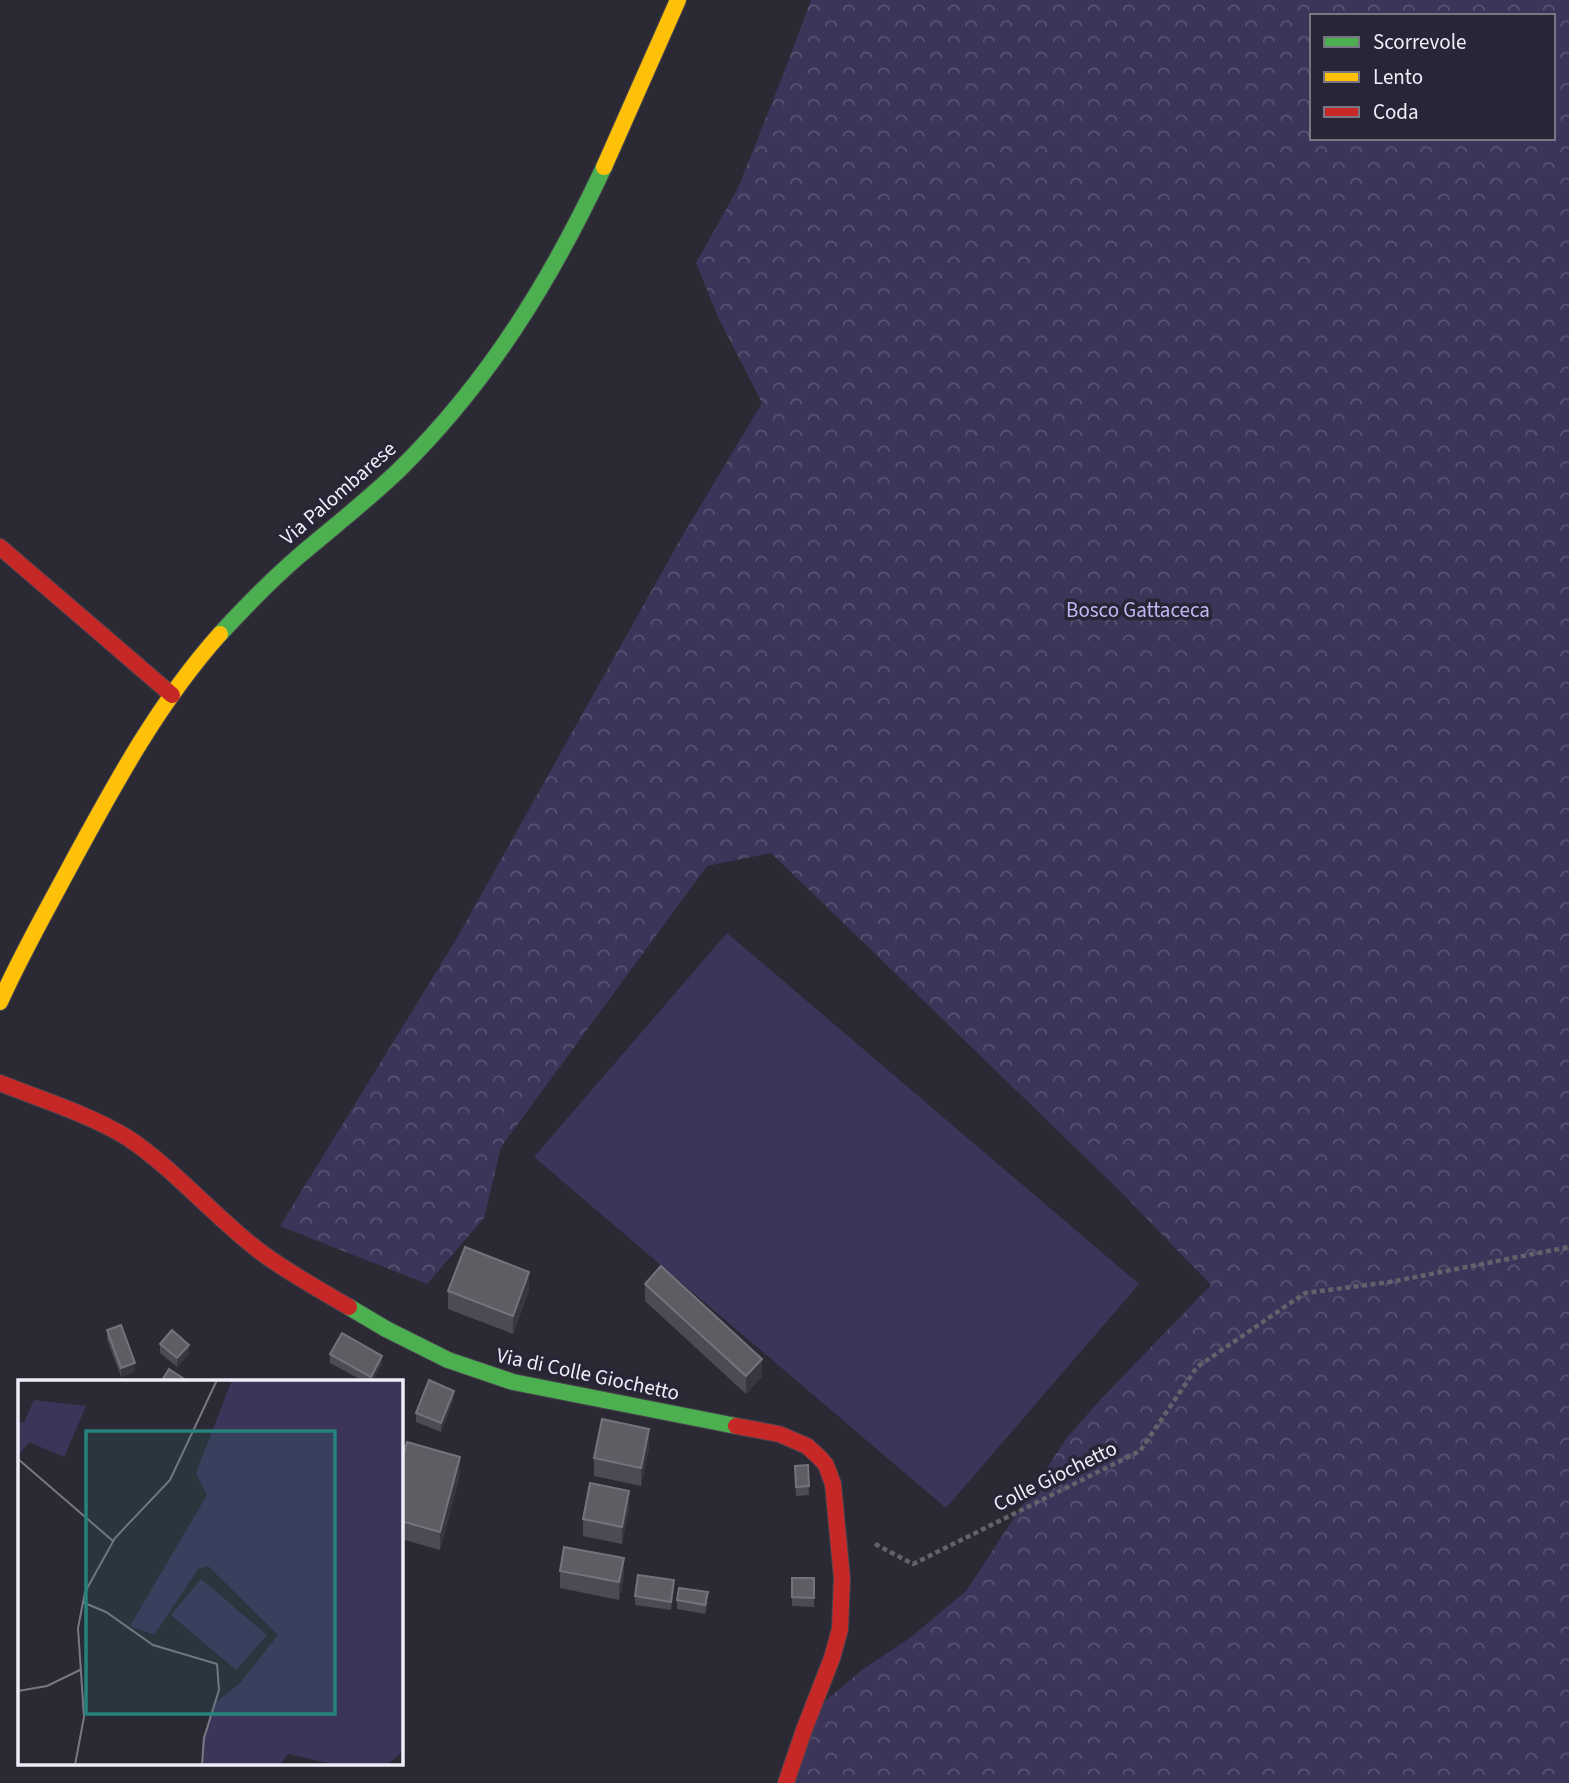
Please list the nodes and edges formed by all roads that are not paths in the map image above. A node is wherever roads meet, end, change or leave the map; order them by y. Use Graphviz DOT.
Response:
graph roads {
  1 [pos="678,0"];
  2 [pos="0,547"];
  3 [pos="172,695"];
  4 [pos="0,1002"];
  5 [pos="0,1083"];
  6 [pos="786,1783"];
  1 -- 3 [label="street, Via Palombarese"];
  2 -- 3 [label="street"];
  3 -- 4 [label="street, Via Palombarese"];
  5 -- 6 [label="street, Via di Colle Giochetto"];
}
